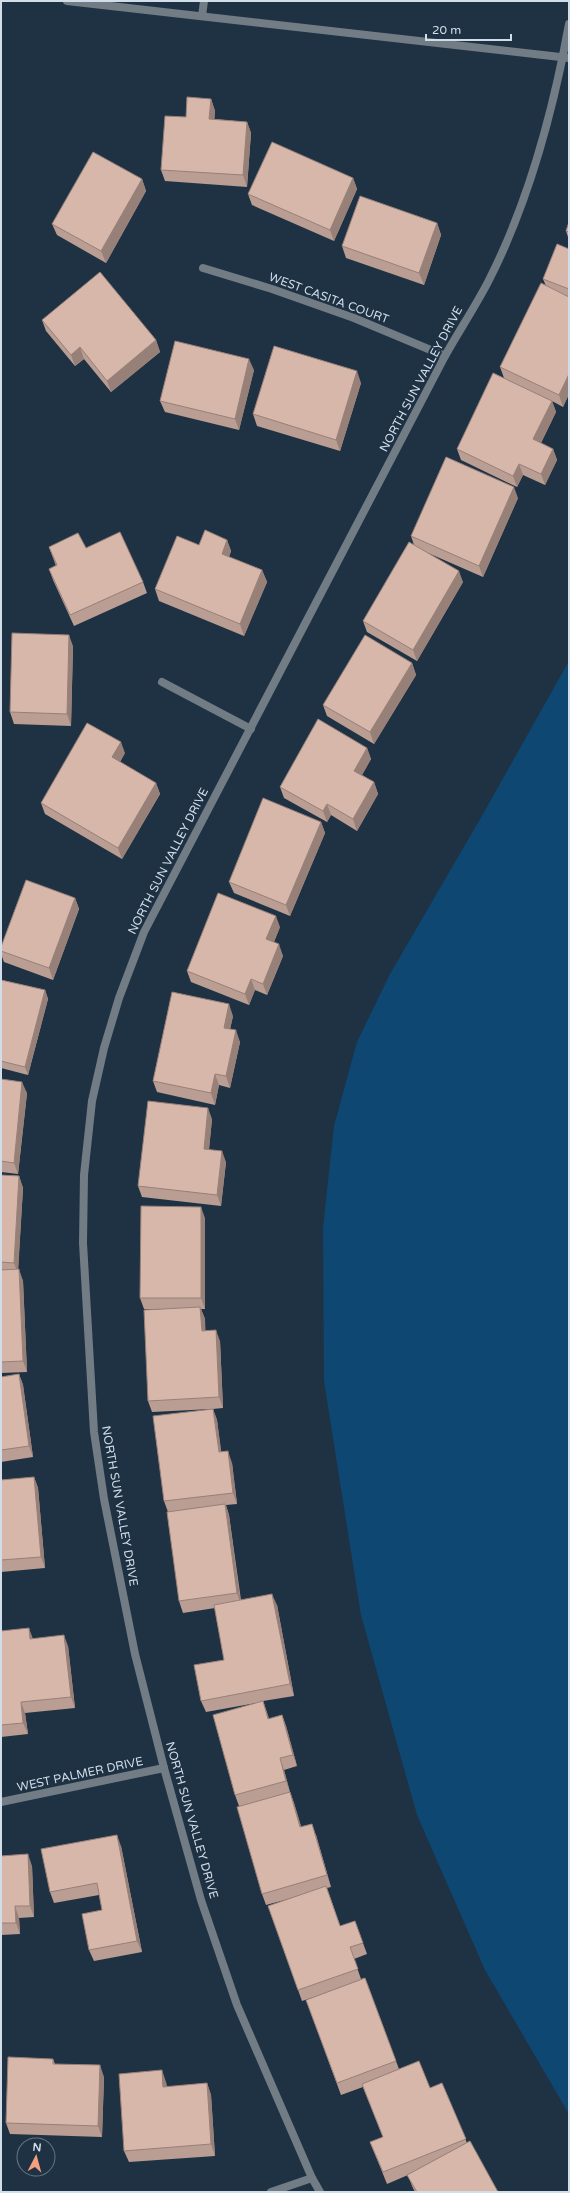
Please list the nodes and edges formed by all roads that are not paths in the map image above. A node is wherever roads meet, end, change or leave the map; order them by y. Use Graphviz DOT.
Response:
graph roads {
  1 [pos="67,1"];
  2 [pos="204,1"];
  3 [pos="202,16"];
  4 [pos="569,24"];
  5 [pos="566,58"];
  6 [pos="204,268"];
  7 [pos="445,356"];
  8 [pos="162,682"];
  9 [pos="251,729"];
  10 [pos="164,1768"];
  11 [pos="1,1802"];
  12 [pos="312,2178"];
  13 [pos="271,2192"];
  14 [pos="320,2192"];
  1 -- 3 [label="street"];
  2 -- 3 [label="street"];
  3 -- 5 [label="street"];
  4 -- 5 [label="street, NORTH SUN VALLEY DRIVE"];
  5 -- 7 [label="street, NORTH SUN VALLEY DRIVE"];
  6 -- 7 [label="street, WEST CASITA COURT"];
  7 -- 9 [label="street, NORTH SUN VALLEY DRIVE"];
  8 -- 9 [label="street"];
  9 -- 10 [label="street, NORTH SUN VALLEY DRIVE"];
  10 -- 11 [label="street, WEST PALMER DRIVE"];
  10 -- 12 [label="street, NORTH SUN VALLEY DRIVE"];
  12 -- 13 [label="street"];
  12 -- 14 [label="street, NORTH SUN VALLEY DRIVE"];
}
